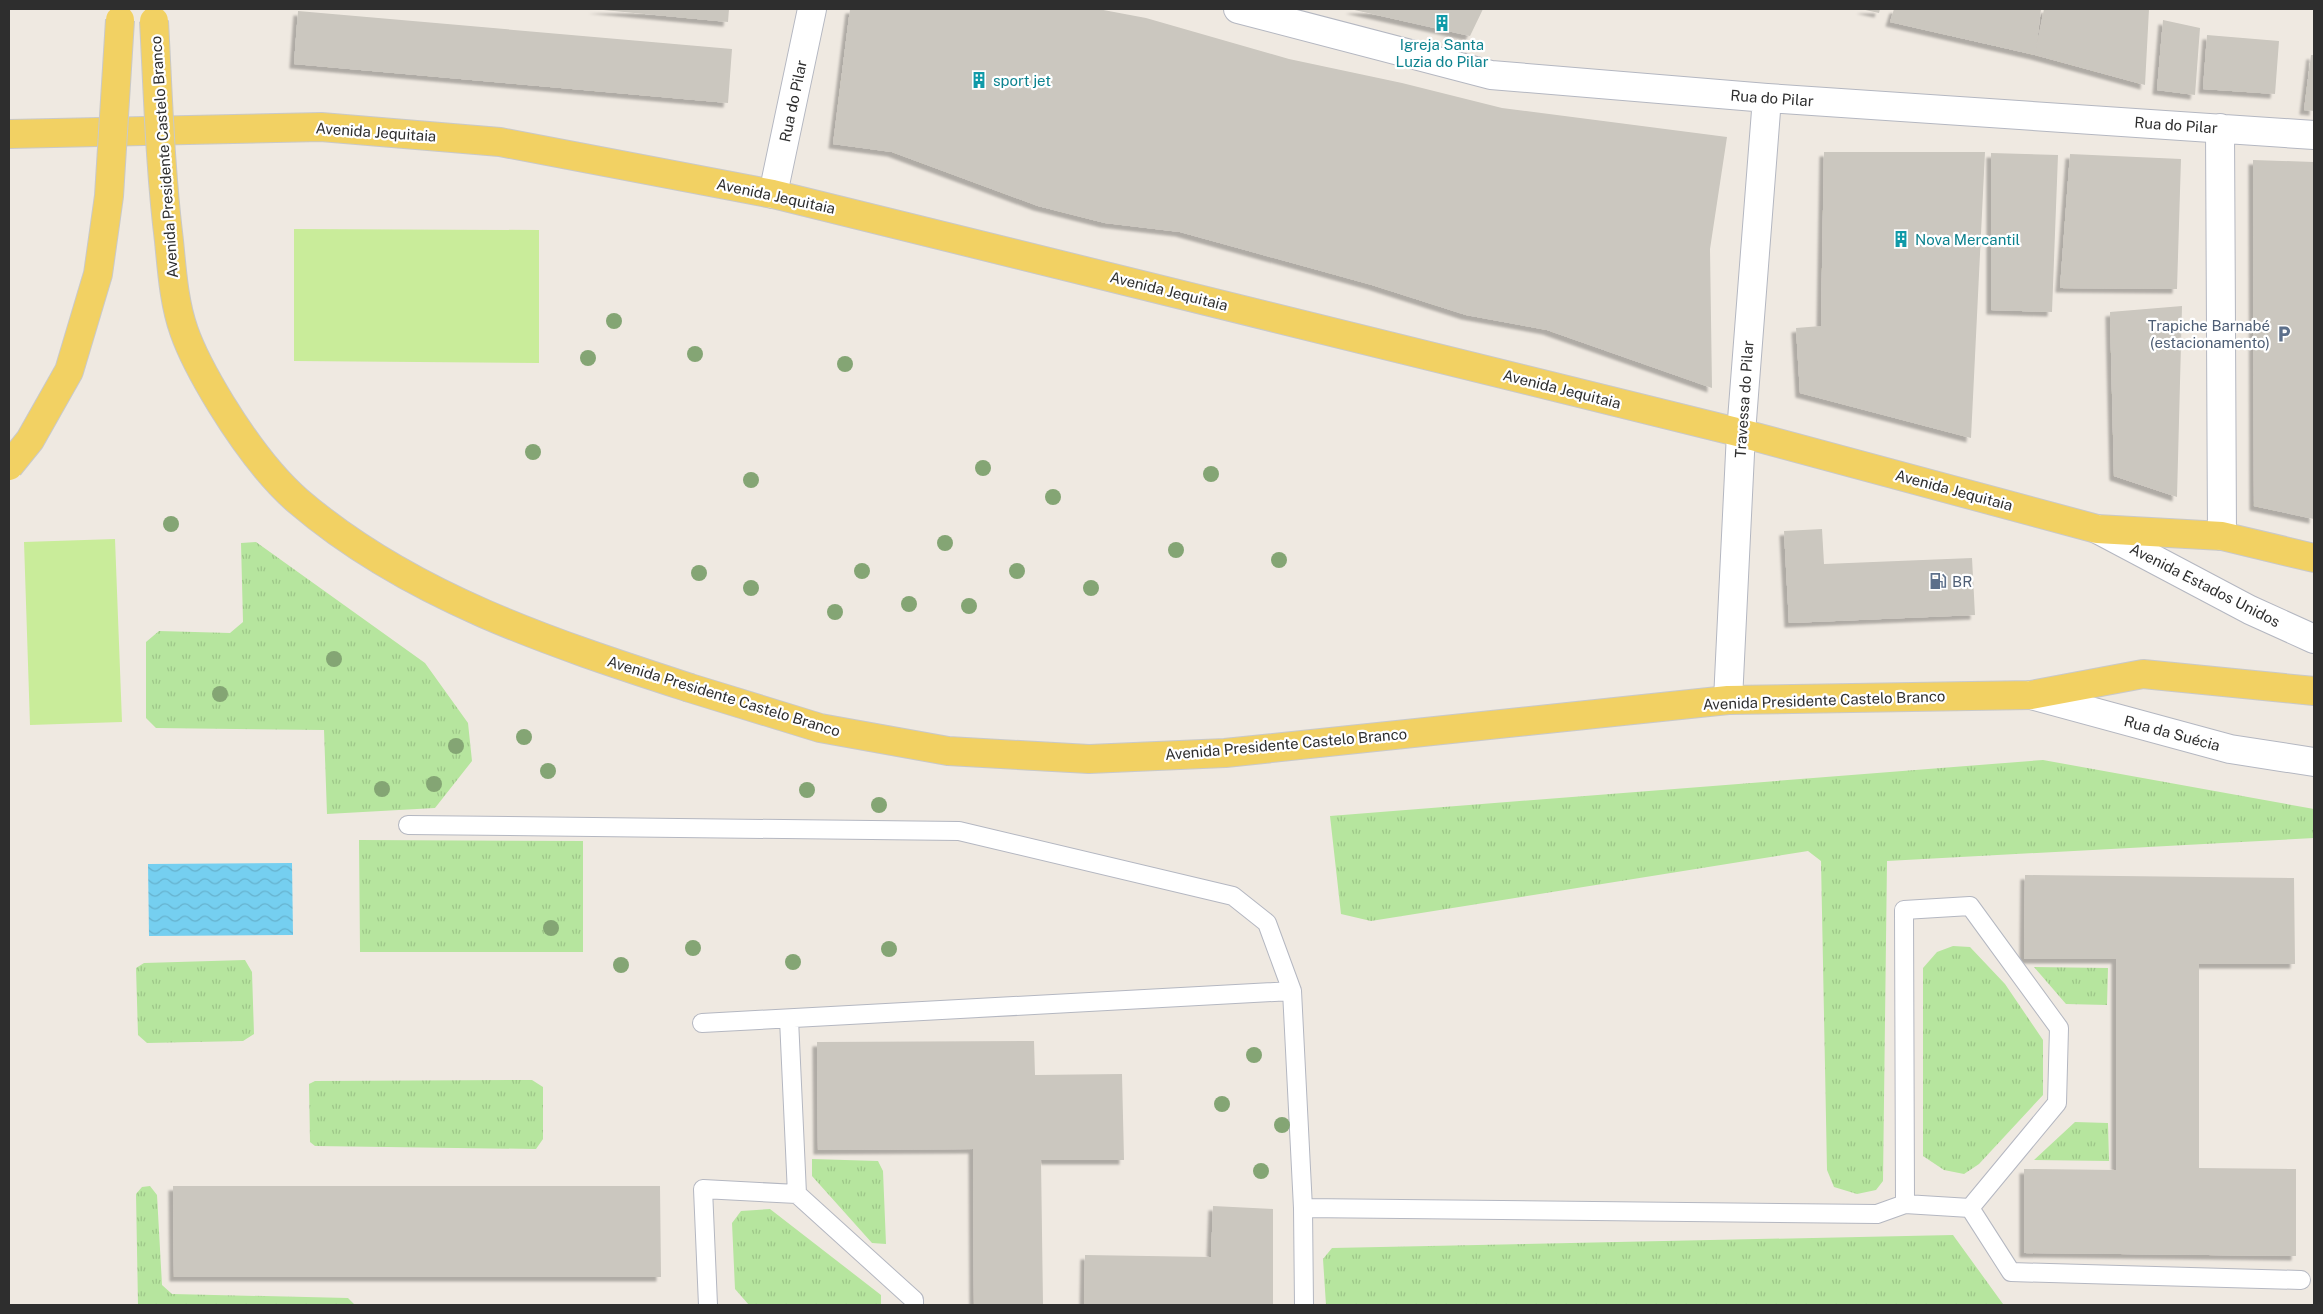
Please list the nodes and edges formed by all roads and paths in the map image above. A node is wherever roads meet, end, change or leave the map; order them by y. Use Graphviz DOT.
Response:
graph roads {
  1 [pos="812,9"];
  2 [pos="1238,9"];
  3 [pos="120,14"];
  4 [pos="154,15"];
  5 [pos="1767,98"];
  6 [pos="2220,128"];
  7 [pos="9,134"];
  8 [pos="2314,135"];
  9 [pos="773,194"];
  10 [pos="1741,433"];
  11 [pos="9,466"];
  12 [pos="2097,529"];
  13 [pos="2222,536"];
  14 [pos="2314,558"];
  15 [pos="2314,639"];
  16 [pos="2314,691"];
  17 [pos="2031,695"];
  18 [pos="1728,700"];
  19 [pos="2314,762"];
  20 [pos="408,825"];
  21 [pos="1292,991"];
  22 [pos="789,1019"];
  23 [pos="702,1023"];
  24 [pos="797,1194"];
  25 [pos="1905,1204"];
  26 [pos="1303,1208"];
  27 [pos="1970,1208"];
  28 [pos="2301,1280"];
  29 [pos="708,1305"];
  30 [pos="914,1305"];
  31 [pos="1304,1305"];
  1 -- 9 [label="street, Rua do Pilar"];
  2 -- 5 [label="street, Rua do Pilar"];
  3 -- 11 [label="main road, bridge"];
  4 -- 18 [label="main road, Avenida Presidente Castelo Branco, bridge"];
  5 -- 6 [label="street, Rua do Pilar"];
  5 -- 10 [label="street, Travessa do Pilar"];
  6 -- 8 [label="street, Rua do Pilar"];
  6 -- 13 [label="street"];
  7 -- 9 [label="main road, Avenida Jequitaia"];
  9 -- 10 [label="main road, Avenida Jequitaia"];
  10 -- 12 [label="main road, Avenida Jequitaia"];
  10 -- 18 [label="street, Travessa do Pilar"];
  12 -- 13 [label="main road, Avenida Jequitaia"];
  12 -- 15 [label="street, Avenida Estados Unidos"];
  13 -- 14 [label="main road, Avenida Jequitaia"];
  16 -- 17 [label="main road, Avenida Presidente Castelo Branco"];
  17 -- 18 [label="main road, Avenida Presidente Castelo Branco"];
  17 -- 19 [label="street, Rua da Suécia"];
  20 -- 21 [label="lane"];
  21 -- 22 [label="lane"];
  21 -- 26 [label="lane"];
  22 -- 23 [label="lane"];
  22 -- 24 [label="lane"];
  24 -- 29 [label="lane"];
  24 -- 30 [label="lane"];
  25 -- 26 [label="lane"];
  25 -- 27 [label="lane"];
  25 -- 27 [label="lane"];
  26 -- 31 [label="lane"];
  27 -- 28 [label="lane"];
}
